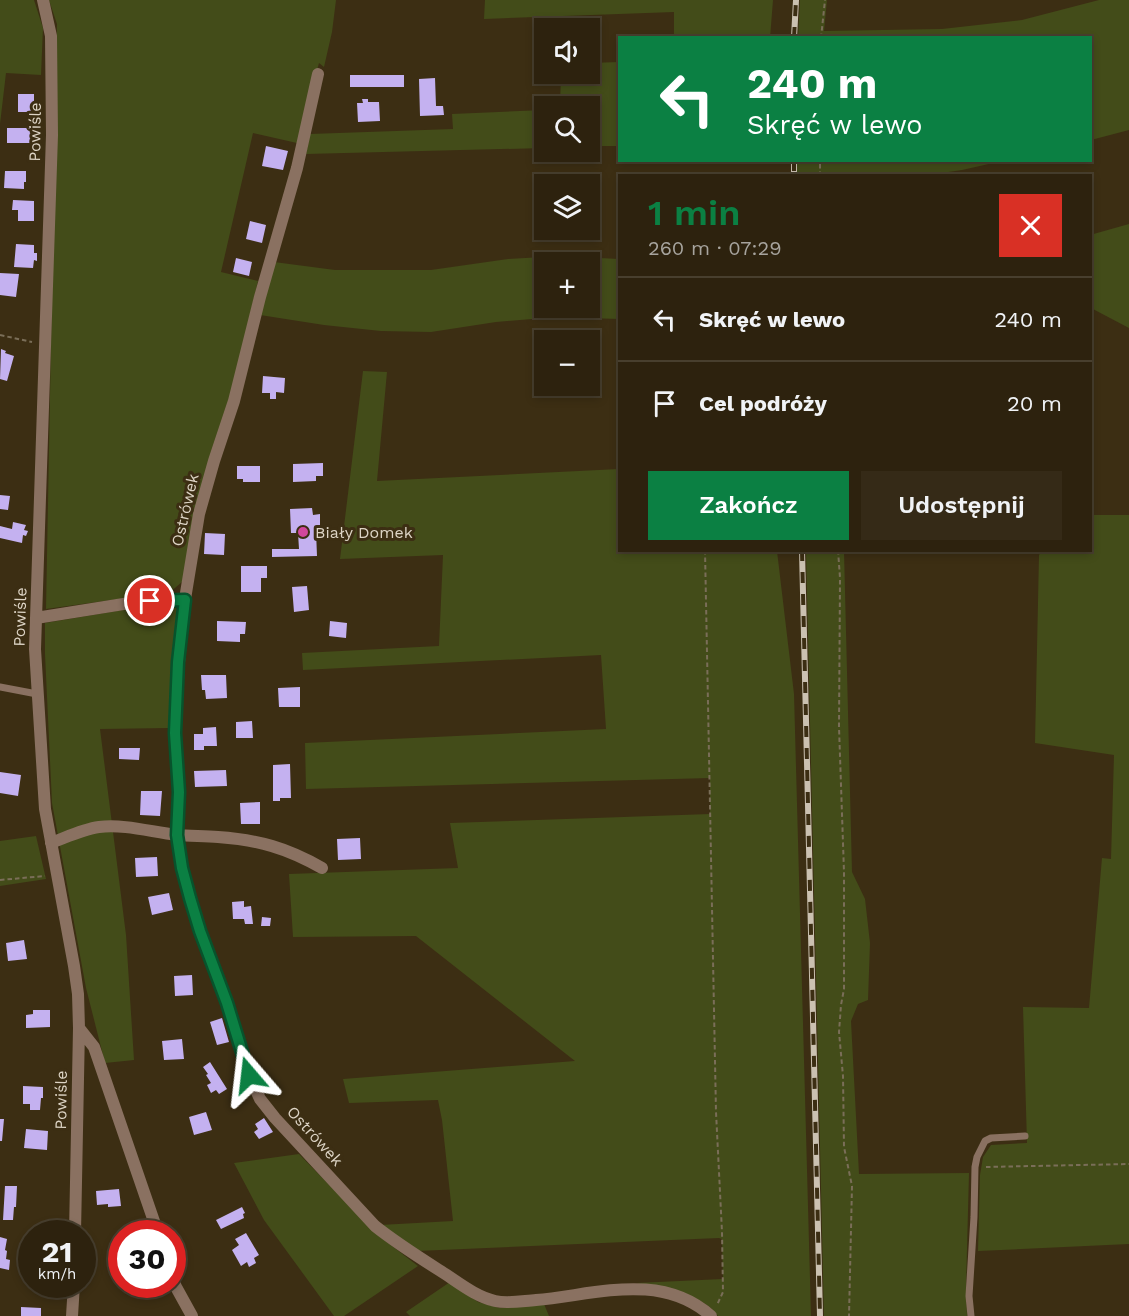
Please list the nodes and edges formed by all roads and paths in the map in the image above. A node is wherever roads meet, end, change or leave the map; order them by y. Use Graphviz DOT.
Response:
graph roads {
  1 [pos="43,0"];
  2 [pos="825,0"];
  3 [pos="821,36"];
  4 [pos="318,74"];
  5 [pos="0,335"];
  6 [pos="45,345"];
  7 [pos="705,552"];
  8 [pos="838,552"];
  9 [pos="185,600"];
  10 [pos="36,618"];
  11 [pos="0,687"];
  12 [pos="37,694"];
  13 [pos="177,835"];
  14 [pos="51,843"];
  15 [pos="322,868"];
  16 [pos="57,875"];
  17 [pos="0,880"];
  18 [pos="79,1028"];
  19 [pos="1025,1136"];
  20 [pos="1129,1164"];
  21 [pos="975,1167"];
  22 [pos="75,1220"];
  23 [pos="154,1220"];
  24 [pos="73,1298"];
  25 [pos="182,1298"];
  26 [pos="72,1316"];
  27 [pos="192,1316"];
  28 [pos="711,1316"];
  29 [pos="849,1316"];
  30 [pos="971,1316"];
  1 -- 6 [label="street, Powiśle"];
  2 -- 3 [label="path"];
  4 -- 9 [label="street, Ostrówek"];
  5 -- 6 [label="path"];
  6 -- 10 [label="street, Powiśle"];
  7 -- 28 [label="path"];
  8 -- 29 [label="path"];
  9 -- 10 [label="street"];
  9 -- 13 [label="street, Ostrówek"];
  10 -- 12 [label="street, Powiśle"];
  11 -- 12 [label="lane"];
  12 -- 14 [label="street, Powiśle"];
  13 -- 14 [label="street"];
  13 -- 15 [label="street"];
  13 -- 28 [label="street, Ostrówek"];
  14 -- 16 [label="street, Powiśle"];
  16 -- 17 [label="path"];
  16 -- 18 [label="street, Powiśle"];
  18 -- 22 [label="street, Powiśle"];
  18 -- 23 [label="street"];
  19 -- 21 [label="lane"];
  20 -- 21 [label="path"];
  21 -- 30 [label="lane"];
  24 -- 26 [label="street"];
  25 -- 27 [label="street"];
}
